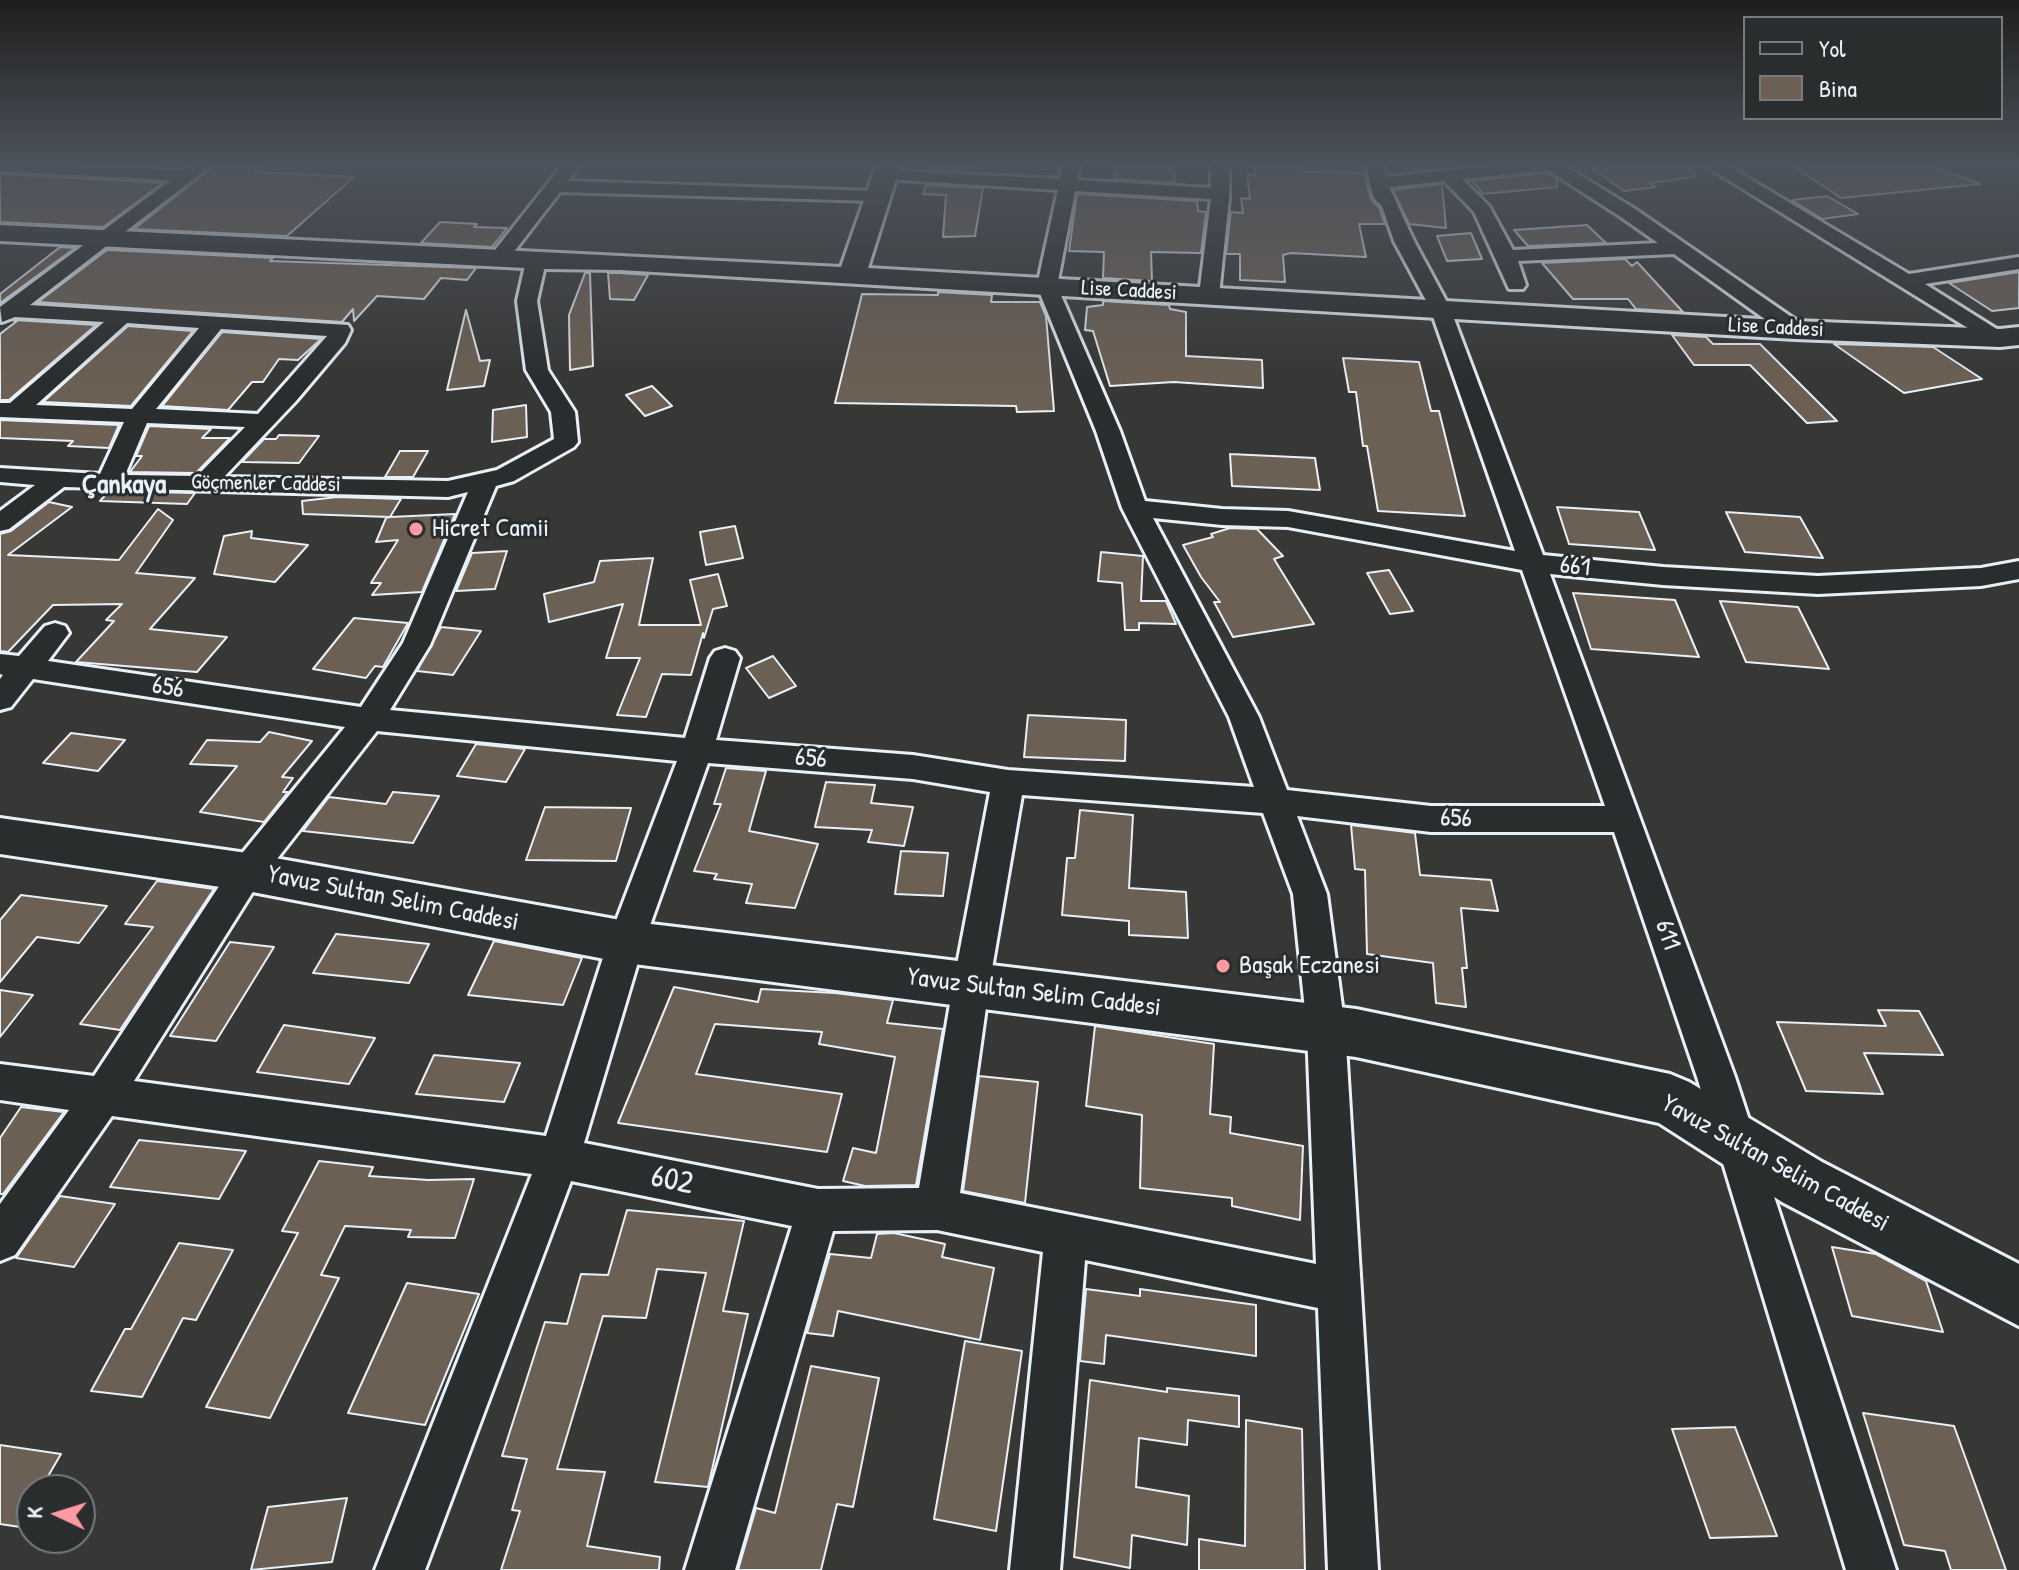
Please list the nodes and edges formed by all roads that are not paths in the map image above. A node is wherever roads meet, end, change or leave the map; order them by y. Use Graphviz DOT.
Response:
graph roads {
  1 [pos="56,236"];
  2 [pos="107,236"];
  3 [pos="516,236"];
  4 [pos="864,236"];
  5 [pos="1057,236"];
  6 [pos="1215,236"];
  7 [pos="1402,236"];
  8 [pos="1496,236"];
  9 [pos="1660,236"];
  10 [pos="1832,236"];
  11 [pos="103,239"];
  12 [pos="1677,248"];
  13 [pos="1506,256"];
  14 [pos="499,258"];
  15 [pos="536,261"];
  16 [pos="2019,263"];
  17 [pos="852,275"];
  18 [pos="1906,281"];
  19 [pos="1516,285"];
  20 [pos="1047,286"];
  21 [pos="1209,295"];
  22 [pos="1440,308"];
  23 [pos="5,314"];
  24 [pos="122,317"];
  25 [pos="216,321"];
  26 [pos="1795,330"];
  27 [pos="2009,337"];
  28 [pos="8,410"];
  29 [pos="139,415"];
  30 [pos="263,421"];
  31 [pos="0,475"];
  32 [pos="60,478"];
  33 [pos="109,482"];
  34 [pos="205,482"];
  35 [pos="484,483"];
  36 [pos="1135,508"];
  37 [pos="0,523"];
  38 [pos="1532,563"];
  39 [pos="2019,570"];
  40 [pos="55,633"];
  41 [pos="725,658"];
  42 [pos="15,665"];
  43 [pos="0,699"];
  44 [pos="369,719"];
  45 [pos="697,750"];
  46 [pos="1008,782"];
  47 [pos="1275,801"];
  48 [pos="1626,819"];
  49 [pos="0,836"];
  50 [pos="247,872"];
  51 [pos="626,942"];
  52 [pos="971,986"];
  53 [pos="1326,1029"];
  54 [pos="0,1082"];
  55 [pos="103,1096"];
  56 [pos="1737,1142"];
  57 [pos="559,1158"];
  58 [pos="937,1209"];
  59 [pos="818,1210"];
  60 [pos="1066,1236"];
  61 [pos="0,1240"];
  62 [pos="1340,1291"];
  63 [pos="2019,1296"];
  64 [pos="400,1570"];
  65 [pos="710,1570"];
  66 [pos="1035,1570"];
  67 [pos="1353,1570"];
  68 [pos="1871,1570"];
  1 -- 11 [label="street, Lise Caddesi"];
  2 -- 11 [label="street"];
  3 -- 14 [label="street"];
  4 -- 17 [label="street"];
  5 -- 20 [label="street"];
  6 -- 21 [label="street"];
  7 -- 22 [label="street, 611"];
  8 -- 13 [label="street"];
  9 -- 12 [label="street"];
  10 -- 18 [label="street"];
  11 -- 14 [label="street, Lise Caddesi"];
  11 -- 23 [label="street"];
  12 -- 13 [label="street"];
  12 -- 26 [label="street"];
  13 -- 19 [label="street"];
  14 -- 15 [label="street, Lise Caddesi"];
  15 -- 17 [label="street, Lise Caddesi"];
  15 -- 35 [label="street, Göçmenler Caddesi"];
  16 -- 18 [label="street"];
  17 -- 20 [label="street, Lise Caddesi"];
  18 -- 27 [label="street"];
  20 -- 21 [label="street, Lise Caddesi"];
  20 -- 36 [label="street"];
  21 -- 22 [label="street, Lise Caddesi"];
  22 -- 26 [label="street, Lise Caddesi"];
  22 -- 38 [label="street, 611"];
  23 -- 24 [label="street"];
  24 -- 25 [label="street"];
  24 -- 28 [label="street"];
  25 -- 29 [label="street"];
  25 -- 30 [label="street"];
  26 -- 27 [label="street, Lise Caddesi"];
  28 -- 29 [label="street"];
  29 -- 30 [label="street"];
  29 -- 33 [label="street"];
  30 -- 34 [label="street"];
  31 -- 32 [label="street, Göçmenler Caddesi"];
  32 -- 33 [label="street, Göçmenler Caddesi"];
  32 -- 37 [label="street"];
  33 -- 34 [label="street, Göçmenler Caddesi"];
  34 -- 35 [label="street, Göçmenler Caddesi"];
  35 -- 44 [label="street"];
  36 -- 38 [label="street, 661"];
  36 -- 47 [label="street"];
  38 -- 39 [label="street, 661"];
  38 -- 48 [label="street, 611"];
  40 -- 42 [label="street"];
  41 -- 45 [label="street"];
  42 -- 43 [label="street"];
  42 -- 44 [label="street, 656"];
  44 -- 45 [label="street, 656"];
  44 -- 50 [label="street"];
  45 -- 46 [label="street, 656"];
  45 -- 51 [label="street"];
  46 -- 47 [label="street, 656"];
  46 -- 52 [label="street"];
  47 -- 48 [label="street, 656"];
  47 -- 53 [label="street"];
  48 -- 56 [label="street, 611"];
  49 -- 50 [label="street, Yavuz Sultan Selim Caddesi"];
  50 -- 51 [label="street, Yavuz Sultan Selim Caddesi"];
  50 -- 55 [label="street"];
  51 -- 52 [label="street, Yavuz Sultan Selim Caddesi"];
  51 -- 57 [label="street"];
  52 -- 53 [label="street, Yavuz Sultan Selim Caddesi"];
  52 -- 58 [label="street"];
  53 -- 56 [label="street, Yavuz Sultan Selim Caddesi"];
  53 -- 62 [label="street"];
  54 -- 55 [label="street, 602"];
  55 -- 57 [label="street, 602"];
  55 -- 61 [label="street"];
  56 -- 63 [label="street, Yavuz Sultan Selim Caddesi"];
  56 -- 68 [label="street, 611"];
  57 -- 59 [label="street, 602"];
  57 -- 64 [label="street"];
  58 -- 59 [label="street, 602"];
  58 -- 60 [label="street, 602"];
  59 -- 65 [label="street"];
  60 -- 62 [label="street, 602"];
  60 -- 66 [label="street"];
  62 -- 67 [label="street"];
}
